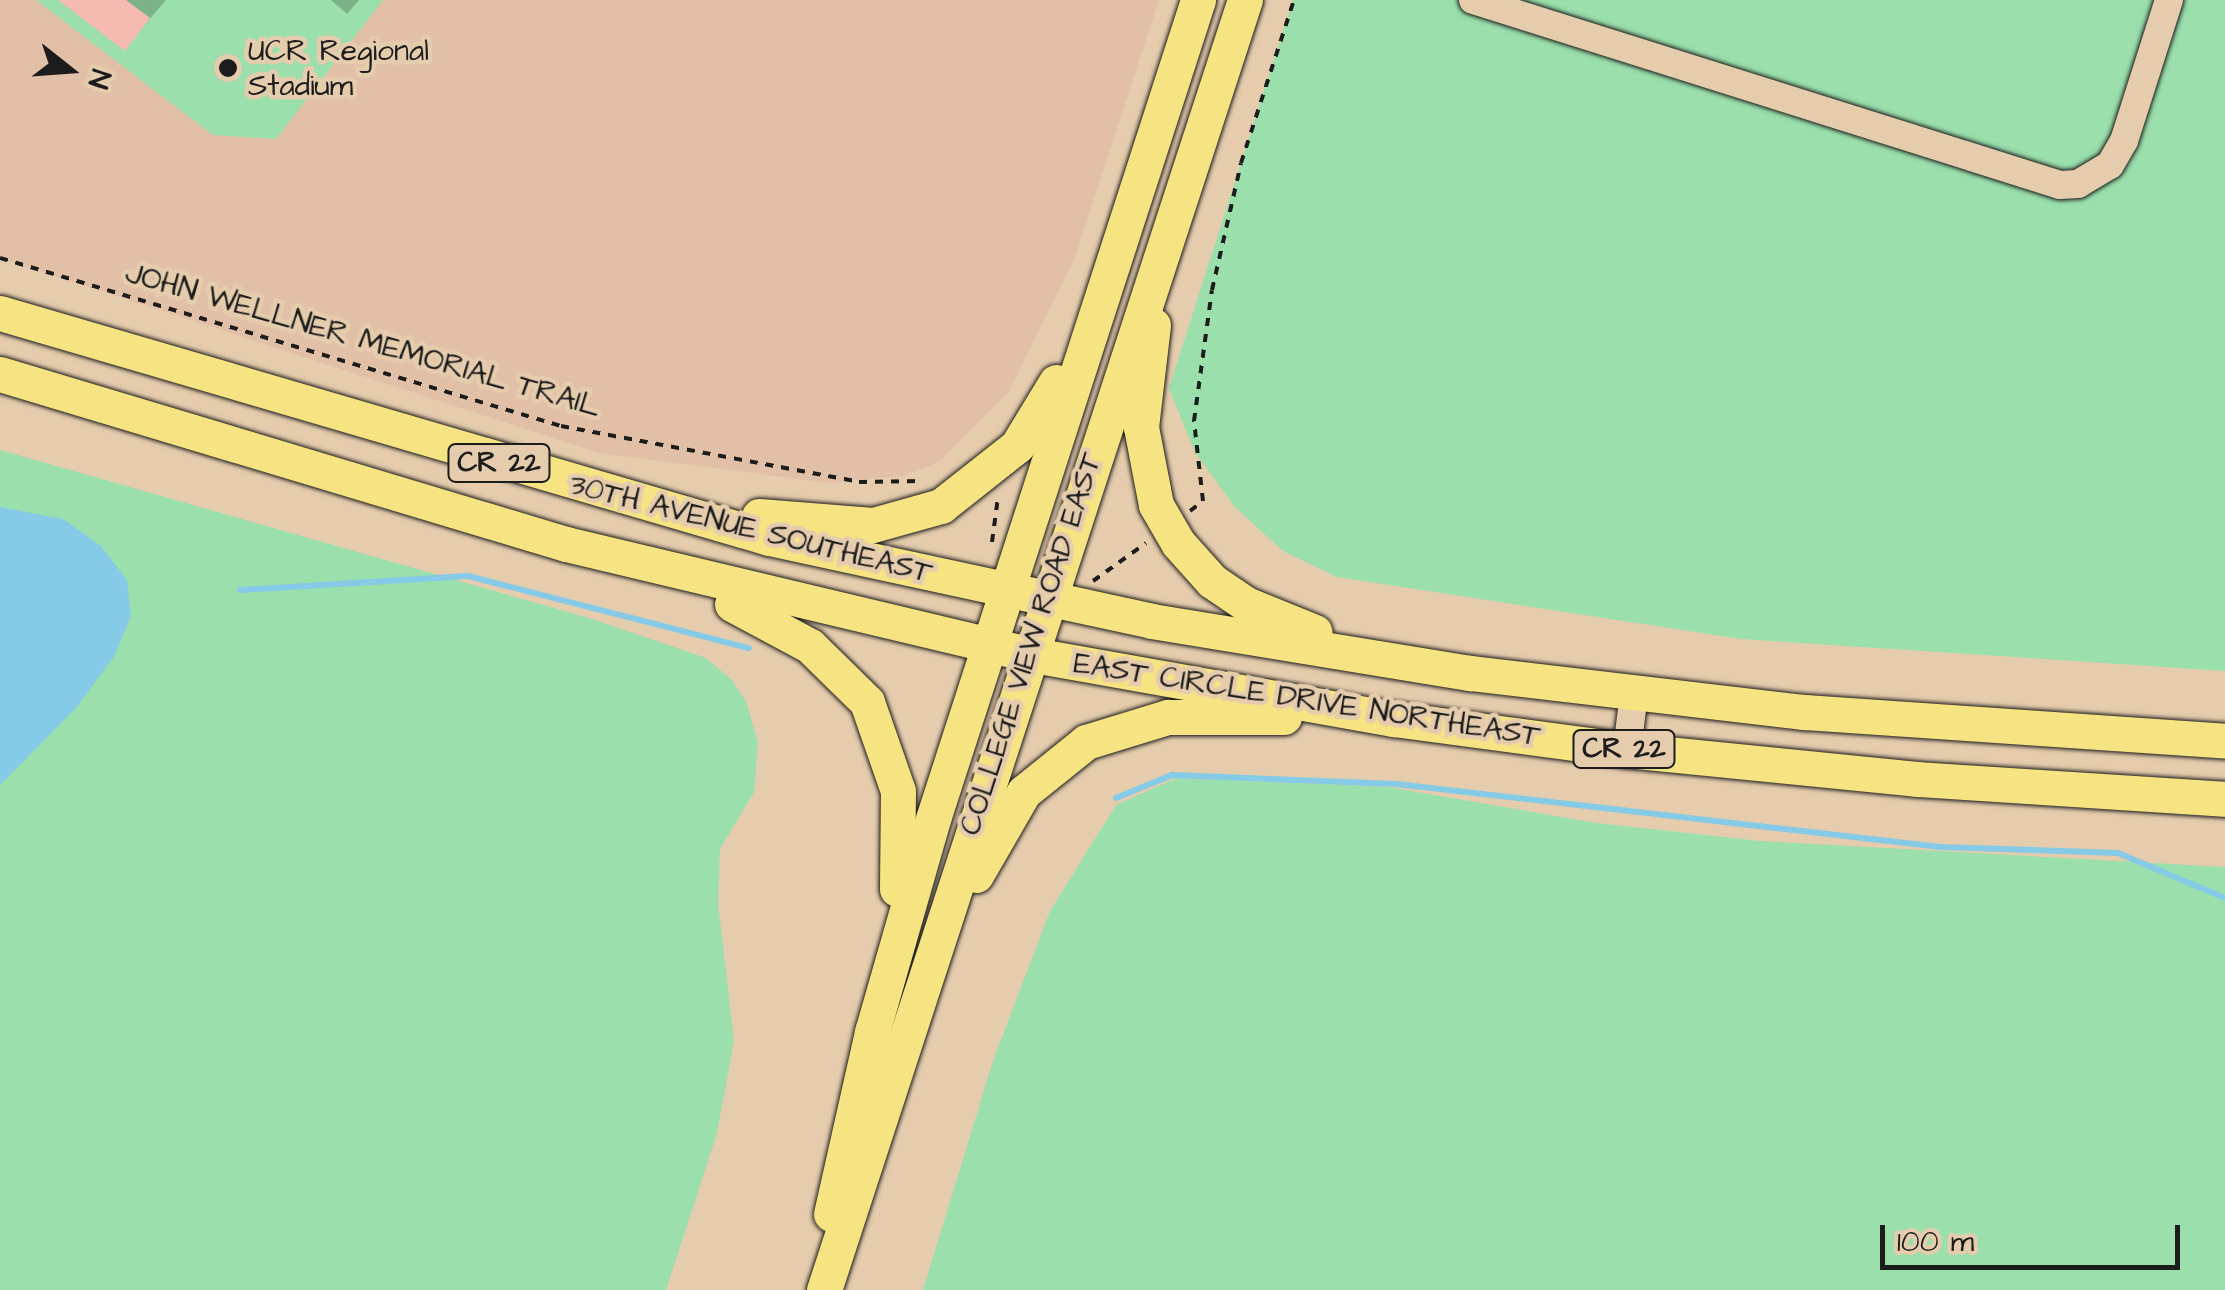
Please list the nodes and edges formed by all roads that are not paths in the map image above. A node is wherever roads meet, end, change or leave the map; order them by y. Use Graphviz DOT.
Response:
graph roads {
  1 [pos="1198,0"];
  2 [pos="1244,0"];
  3 [pos="1473,0"];
  4 [pos="2168,0"];
  5 [pos="1132,202"];
  6 [pos="1169,229"];
  7 [pos="0,312"];
  8 [pos="0,374"];
  9 [pos="594,490"];
  10 [pos="566,544"];
  11 [pos="1008,579"];
  12 [pos="1048,589"];
  13 [pos="987,646"];
  14 [pos="1028,654"];
  15 [pos="1470,673"];
  16 [pos="1634,692"];
  17 [pos="1394,719"];
  18 [pos="2225,741"];
  19 [pos="1627,750"];
  20 [pos="2225,799"];
  21 [pos="920,993"];
  22 [pos="872,1032"];
  23 [pos="816,1290"];
  24 [pos="824,1290"];
  1 -- 5 [label="main road, COLLEGE VIEW ROAD EAST"];
  2 -- 6 [label="main road, COLLEGE VIEW ROAD EAST"];
  3 -- 4 [label="lane"];
  5 -- 9 [label="main road"];
  5 -- 11 [label="main road, COLLEGE VIEW ROAD EAST"];
  6 -- 12 [label="main road, COLLEGE VIEW ROAD EAST"];
  6 -- 15 [label="main road"];
  7 -- 9 [label="main road, 30TH AVENUE SOUTHEAST / CR 22"];
  8 -- 10 [label="main road, 30TH AVENUE SOUTHEAST / CR 22"];
  9 -- 11 [label="main road, 30TH AVENUE SOUTHEAST / CR 22"];
  10 -- 13 [label="main road, 30TH AVENUE SOUTHEAST / CR 22"];
  10 -- 22 [label="main road"];
  11 -- 12 [label="main road, 30TH AVENUE SOUTHEAST / CR 22"];
  11 -- 13 [label="main road, COLLEGE VIEW ROAD EAST"];
  12 -- 14 [label="main road, COLLEGE VIEW ROAD EAST"];
  12 -- 15 [label="main road, EAST CIRCLE DRIVE NORTHEAST / CR 22"];
  13 -- 14 [label="main road, EAST CIRCLE DRIVE NORTHEAST / CR 22"];
  13 -- 22 [label="main road, COLLEGE VIEW ROAD EAST"];
  14 -- 17 [label="main road, EAST CIRCLE DRIVE NORTHEAST / CR 22"];
  14 -- 21 [label="main road, COLLEGE VIEW ROAD EAST"];
  15 -- 16 [label="main road, EAST CIRCLE DRIVE NORTHEAST / CR 22"];
  16 -- 18 [label="main road, EAST CIRCLE DRIVE NORTHEAST / CR 22"];
  16 -- 19 [label="lane"];
  17 -- 19 [label="main road, EAST CIRCLE DRIVE NORTHEAST / CR 22"];
  17 -- 21 [label="main road"];
  19 -- 20 [label="main road, EAST CIRCLE DRIVE NORTHEAST / CR 22"];
  21 -- 24 [label="main road, COLLEGE VIEW ROAD EAST"];
  22 -- 23 [label="main road, COLLEGE VIEW ROAD EAST"];
}
